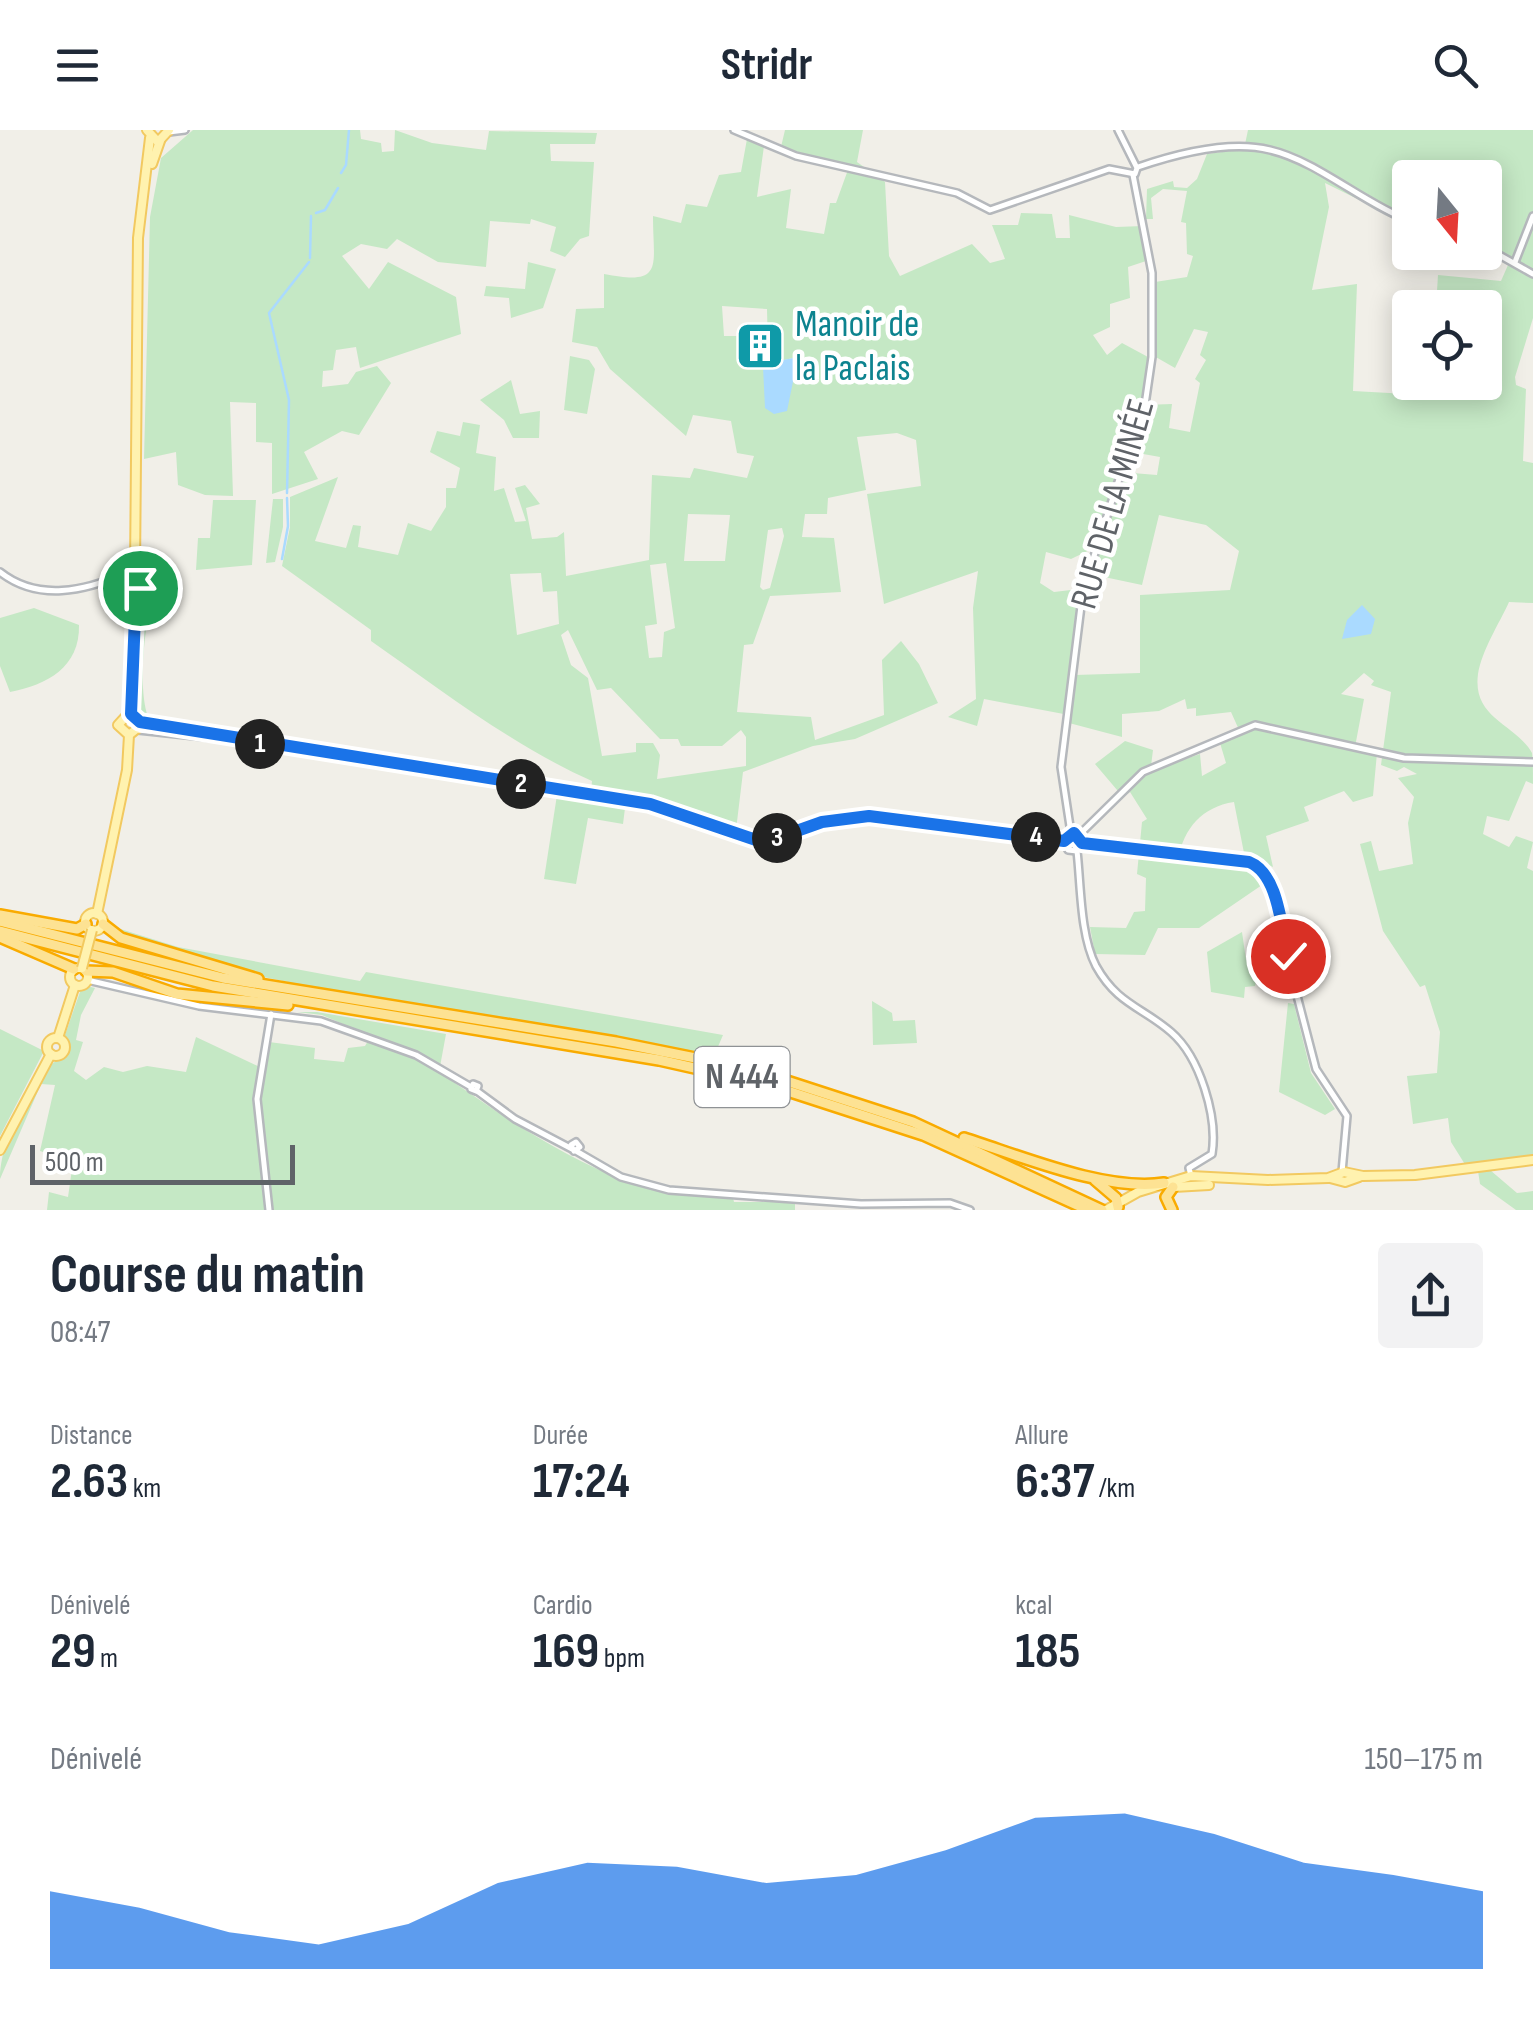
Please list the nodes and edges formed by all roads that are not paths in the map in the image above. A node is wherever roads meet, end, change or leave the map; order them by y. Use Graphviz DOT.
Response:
graph roads {
  1 [pos="185,130"];
  2 [pos="734,130"];
  3 [pos="1118,130"];
  4 [pos="169,131"];
  5 [pos="149,135"];
  6 [pos="1132,169"];
  7 [pos="1392,211"];
  8 [pos="1533,216"];
  9 [pos="1502,256"];
  10 [pos="1515,262"];
  11 [pos="1533,274"];
  12 [pos="135,568"];
  13 [pos="0,572"];
  14 [pos="125,578"];
  15 [pos="136,589"];
  16 [pos="131,714"];
  17 [pos="136,729"];
  18 [pos="1533,762"];
  19 [pos="1075,834"];
  20 [pos="1064,841"];
  21 [pos="1082,843"];
  22 [pos="1077,851"];
  23 [pos="97,914"];
  24 [pos="0,918"];
  25 [pos="103,924"];
  26 [pos="89,927"];
  27 [pos="0,934"];
  28 [pos="82,972"];
  29 [pos="76,985"];
  30 [pos="321,995"];
  31 [pos="357,1011"];
  32 [pos="271,1014"];
  33 [pos="913,1122"];
  34 [pos="0,1150"];
  35 [pos="1533,1160"];
  36 [pos="1084,1173"];
  37 [pos="1345,1176"];
  38 [pos="1190,1180"];
  39 [pos="1169,1185"];
  40 [pos="816,1200"];
  41 [pos="1112,1208"];
  42 [pos="270,1210"];
  43 [pos="816,1210"];
  44 [pos="970,1210"];
  45 [pos="1088,1210"];
  46 [pos="1172,1210"];
  1 -- 4 [label="street"];
  2 -- 6 [label="street"];
  3 -- 6 [label="street, RUE DE LA MINÉE"];
  4 -- 5 [label="main road"];
  5 -- 12 [label="main road"];
  6 -- 7 [label="street"];
  6 -- 19 [label="street, RUE DE LA MINÉE"];
  8 -- 10 [label="street"];
  9 -- 10 [label="street"];
  10 -- 11 [label="street"];
  12 -- 14 [label="main road"];
  12 -- 15 [label="main road"];
  13 -- 14 [label="street"];
  14 -- 15 [label="main road"];
  15 -- 16 [label="main road"];
  16 -- 17 [label="main road"];
  16 -- 17 [label="main road"];
  17 -- 20 [label="street"];
  17 -- 23 [label="main road"];
  18 -- 19 [label="street"];
  19 -- 20 [label="street"];
  19 -- 21 [label="street, RUE DE LA MINÉE"];
  20 -- 22 [label="street"];
  21 -- 22 [label="street"];
  21 -- 37 [label="street"];
  22 -- 38 [label="street"];
  23 -- 25 [label="main road"];
  23 -- 26 [label="main road"];
  24 -- 26 [label="highway"];
  24 -- 30 [label="highway, N 444"];
  25 -- 26 [label="main road"];
  25 -- 30 [label="highway"];
  26 -- 28 [label="main road, bridge"];
  27 -- 28 [label="highway"];
  27 -- 31 [label="highway, N 444"];
  28 -- 29 [label="main road"];
  28 -- 29 [label="main road"];
  28 -- 31 [label="highway"];
  28 -- 32 [label="street"];
  29 -- 34 [label="main road"];
  30 -- 33 [label="highway, N 444"];
  31 -- 45 [label="highway, N 444"];
  32 -- 40 [label="street"];
  32 -- 42 [label="street"];
  33 -- 36 [label="highway"];
  33 -- 41 [label="highway, N 444"];
  35 -- 37 [label="main road"];
  36 -- 39 [label="highway"];
  36 -- 41 [label="highway"];
  37 -- 38 [label="main road"];
  38 -- 39 [label="main road"];
  39 -- 41 [label="main road"];
  39 -- 46 [label="highway"];
  40 -- 43 [label="street"];
  40 -- 44 [label="street"];
}
